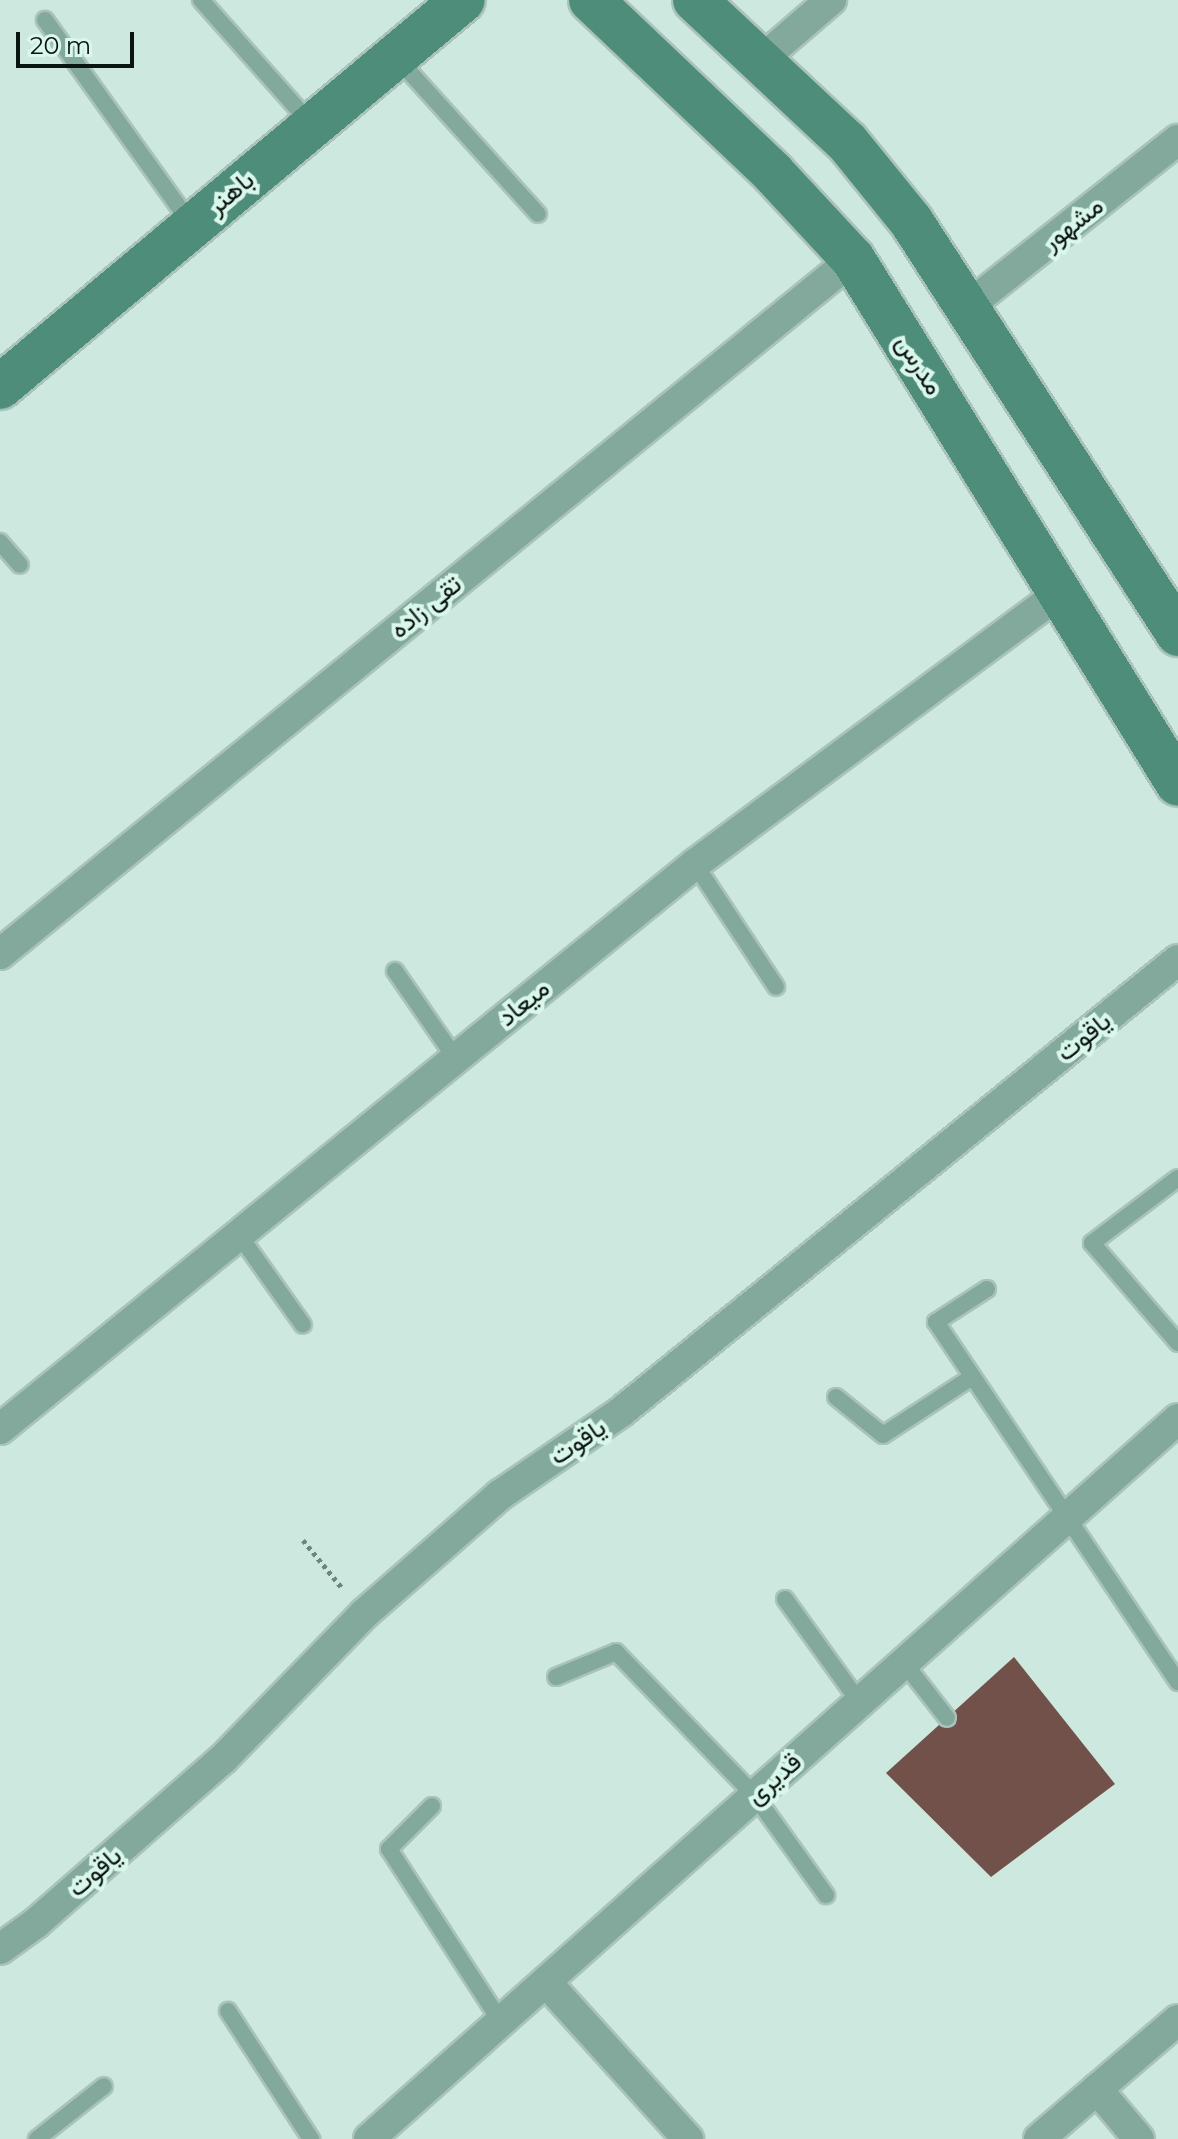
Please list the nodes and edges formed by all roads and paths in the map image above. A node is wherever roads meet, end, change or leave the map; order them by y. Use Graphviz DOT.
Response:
graph roads {
  1 [pos="201,0"];
  2 [pos="463,0"];
  3 [pos="591,0"];
  4 [pos="695,0"];
  5 [pos="831,0"];
  6 [pos="45,20"];
  7 [pos="394,56"];
  8 [pos="760,61"];
  9 [pos="312,125"];
  10 [pos="1178,140"];
  11 [pos="538,214"];
  12 [pos="192,226"];
  13 [pos="853,259"];
  14 [pos="967,307"];
  15 [pos="0,387"];
  16 [pos="0,542"];
  17 [pos="20,565"];
  18 [pos="1060,593"];
  19 [pos="1176,625"];
  20 [pos="1178,784"];
  21 [pos="695,864"];
  22 [pos="0,954"];
  23 [pos="1178,960"];
  24 [pos="395,971"];
  25 [pos="776,987"];
  26 [pos="456,1059"];
  27 [pos="1178,1178"];
  28 [pos="239,1235"];
  29 [pos="987,1289"];
  30 [pos="303,1325"];
  31 [pos="1178,1343"];
  32 [pos="972,1377"];
  33 [pos="836,1397"];
  34 [pos="1178,1419"];
  35 [pos="0,1429"];
  36 [pos="1067,1520"];
  37 [pos="303,1540"];
  38 [pos="785,1599"];
  39 [pos="364,1614"];
  40 [pos="905,1664"];
  41 [pos="556,1677"];
  42 [pos="1178,1682"];
  43 [pos="860,1703"];
  44 [pos="947,1718"];
  45 [pos="755,1796"];
  46 [pos="432,1806"];
  47 [pos="826,1895"];
  48 [pos="0,1949"];
  49 [pos="546,1982"];
  50 [pos="228,2011"];
  51 [pos="1178,2020"];
  52 [pos="501,2022"];
  53 [pos="104,2086"];
  54 [pos="1097,2089"];
  55 [pos="37,2139"];
  56 [pos="311,2139"];
  57 [pos="369,2139"];
  58 [pos="688,2139"];
  59 [pos="1039,2139"];
  60 [pos="1139,2139"];
  1 -- 9 [label="lane"];
  2 -- 7 [label="street, باهنر"];
  3 -- 13 [label="street, مدرس"];
  4 -- 8 [label="street"];
  5 -- 8 [label="street"];
  6 -- 12 [label="lane"];
  7 -- 9 [label="street, باهنر"];
  7 -- 11 [label="lane"];
  8 -- 14 [label="street"];
  9 -- 12 [label="street, باهنر"];
  10 -- 14 [label="street, مشهور"];
  12 -- 15 [label="street, باهنر"];
  13 -- 18 [label="street, مدرس"];
  13 -- 22 [label="street, تقی زاده"];
  14 -- 19 [label="street"];
  16 -- 17 [label="lane"];
  18 -- 20 [label="street, مدرس"];
  18 -- 21 [label="street, میعاد"];
  21 -- 25 [label="lane"];
  21 -- 26 [label="street, میعاد"];
  23 -- 39 [label="street, یاقوت"];
  24 -- 26 [label="lane"];
  26 -- 28 [label="street, میعاد"];
  27 -- 31 [label="lane"];
  28 -- 30 [label="lane"];
  28 -- 35 [label="street, میعاد"];
  29 -- 32 [label="lane"];
  32 -- 33 [label="lane"];
  32 -- 36 [label="lane"];
  34 -- 36 [label="street, قدیری"];
  36 -- 40 [label="street, قدیری"];
  36 -- 42 [label="lane"];
  37 -- 39 [label="path"];
  38 -- 43 [label="lane"];
  39 -- 48 [label="street, یاقوت"];
  40 -- 43 [label="street, قدیری"];
  40 -- 44 [label="lane"];
  41 -- 45 [label="lane"];
  43 -- 45 [label="street, قدیری"];
  45 -- 47 [label="lane"];
  45 -- 49 [label="street, قدیری"];
  46 -- 52 [label="lane"];
  49 -- 52 [label="street, قدیری"];
  49 -- 58 [label="street"];
  50 -- 56 [label="lane"];
  51 -- 54 [label="street"];
  52 -- 57 [label="street, قدیری"];
  53 -- 55 [label="lane"];
  54 -- 59 [label="street"];
  54 -- 60 [label="street"];
}
